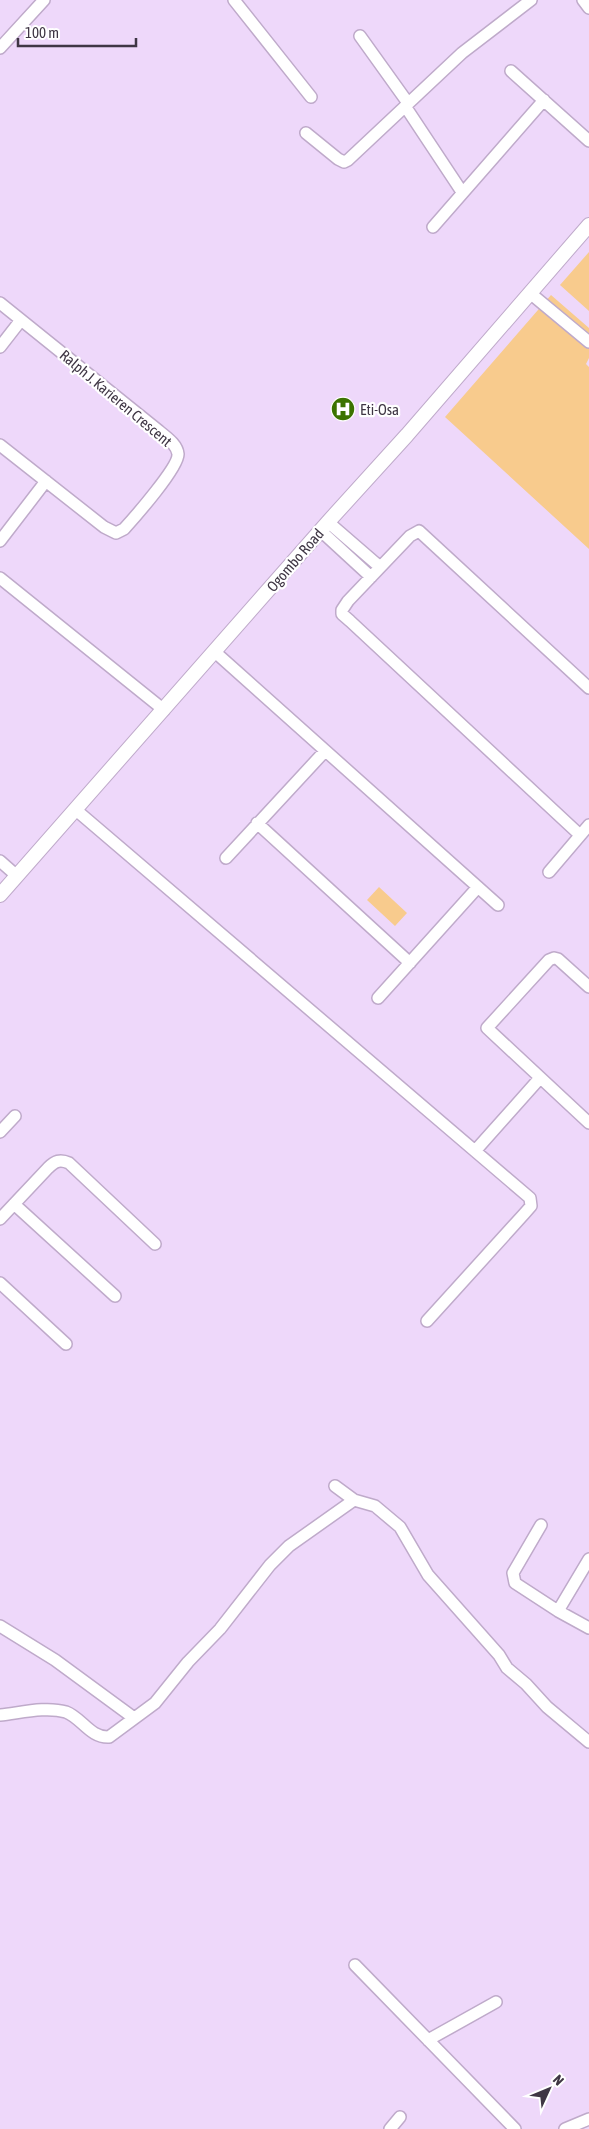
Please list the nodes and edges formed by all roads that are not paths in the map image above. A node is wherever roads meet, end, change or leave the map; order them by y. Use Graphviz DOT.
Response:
graph roads {
  1 [pos="44,0"];
  2 [pos="234,0"];
  3 [pos="530,0"];
  4 [pos="583,0"];
  5 [pos="589,8"];
  6 [pos="360,36"];
  7 [pos="0,48"];
  8 [pos="511,71"];
  9 [pos="311,97"];
  10 [pos="544,100"];
  11 [pos="407,104"];
  12 [pos="306,133"];
  13 [pos="589,142"];
  14 [pos="462,192"];
  15 [pos="589,226"];
  16 [pos="434,227"];
  17 [pos="530,293"];
  18 [pos="0,303"];
  19 [pos="21,320"];
  20 [pos="589,342"];
  21 [pos="0,348"];
  22 [pos="0,445"];
  23 [pos="46,481"];
  24 [pos="324,526"];
  25 [pos="0,541"];
  26 [pos="380,567"];
  27 [pos="371,576"];
  28 [pos="0,578"];
  29 [pos="215,652"];
  30 [pos="589,688"];
  31 [pos="164,710"];
  32 [pos="325,751"];
  33 [pos="76,810"];
  34 [pos="257,823"];
  35 [pos="589,825"];
  36 [pos="580,834"];
  37 [pos="226,858"];
  38 [pos="0,861"];
  39 [pos="548,872"];
  40 [pos="17,876"];
  41 [pos="478,887"];
  42 [pos="0,895"];
  43 [pos="498,905"];
  44 [pos="410,962"];
  45 [pos="587,982"];
  46 [pos="378,998"];
  47 [pos="540,1078"];
  48 [pos="15,1116"];
  49 [pos="589,1123"];
  50 [pos="0,1132"];
  51 [pos="474,1150"];
  52 [pos="14,1204"];
  53 [pos="0,1219"];
  54 [pos="155,1244"];
  55 [pos="0,1284"];
  56 [pos="115,1296"];
  57 [pos="427,1321"];
  58 [pos="66,1344"];
  59 [pos="335,1486"];
  60 [pos="354,1500"];
  61 [pos="541,1525"];
  62 [pos="589,1559"];
  63 [pos="558,1611"];
  64 [pos="0,1626"];
  65 [pos="589,1628"];
  66 [pos="0,1715"];
  67 [pos="134,1718"];
  68 [pos="589,1742"];
  69 [pos="355,1965"];
  70 [pos="496,2002"];
  71 [pos="428,2040"];
  72 [pos="400,2117"];
  73 [pos="589,2119"];
  74 [pos="390,2129"];
  75 [pos="515,2129"];
  76 [pos="565,2129"];
  1 -- 7 [label="street"];
  2 -- 9 [label="street"];
  3 -- 11 [label="street"];
  4 -- 5 [label="street"];
  6 -- 11 [label="street"];
  8 -- 10 [label="street"];
  10 -- 13 [label="street"];
  10 -- 14 [label="street"];
  11 -- 12 [label="street"];
  11 -- 14 [label="street"];
  14 -- 16 [label="street"];
  15 -- 17 [label="main road, Ogombo Road"];
  17 -- 20 [label="street"];
  17 -- 24 [label="main road, Ogombo Road"];
  18 -- 19 [label="street, Ralph J. Karieren Crescent"];
  19 -- 21 [label="street"];
  19 -- 23 [label="street, Ralph J. Karieren Crescent"];
  22 -- 23 [label="street, Ralph J. Karieren Crescent"];
  23 -- 25 [label="street"];
  24 -- 26 [label="street"];
  24 -- 27 [label="street"];
  24 -- 29 [label="main road, Ogombo Road"];
  26 -- 27 [label="street"];
  26 -- 30 [label="street"];
  27 -- 36 [label="street"];
  28 -- 31 [label="street"];
  29 -- 31 [label="main road, Ogombo Road"];
  29 -- 32 [label="street"];
  31 -- 33 [label="main road, Ogombo Road"];
  32 -- 34 [label="street"];
  32 -- 41 [label="street"];
  33 -- 40 [label="main road, Ogombo Road"];
  33 -- 51 [label="street"];
  34 -- 37 [label="street"];
  34 -- 44 [label="street"];
  35 -- 36 [label="street"];
  36 -- 39 [label="street"];
  38 -- 40 [label="street"];
  40 -- 42 [label="main road, Ogombo Road"];
  41 -- 43 [label="street"];
  41 -- 44 [label="street"];
  44 -- 46 [label="street"];
  45 -- 47 [label="street"];
  47 -- 49 [label="street"];
  47 -- 51 [label="street"];
  48 -- 50 [label="street"];
  51 -- 57 [label="street"];
  52 -- 53 [label="street"];
  52 -- 54 [label="street"];
  52 -- 56 [label="street"];
  55 -- 58 [label="street"];
  59 -- 60 [label="street"];
  60 -- 67 [label="street"];
  60 -- 68 [label="street"];
  61 -- 63 [label="street"];
  62 -- 63 [label="street"];
  63 -- 65 [label="street"];
  64 -- 67 [label="street"];
  66 -- 67 [label="street"];
  69 -- 71 [label="street"];
  70 -- 71 [label="street"];
  71 -- 75 [label="street"];
  72 -- 74 [label="street"];
  73 -- 76 [label="street"];
}
